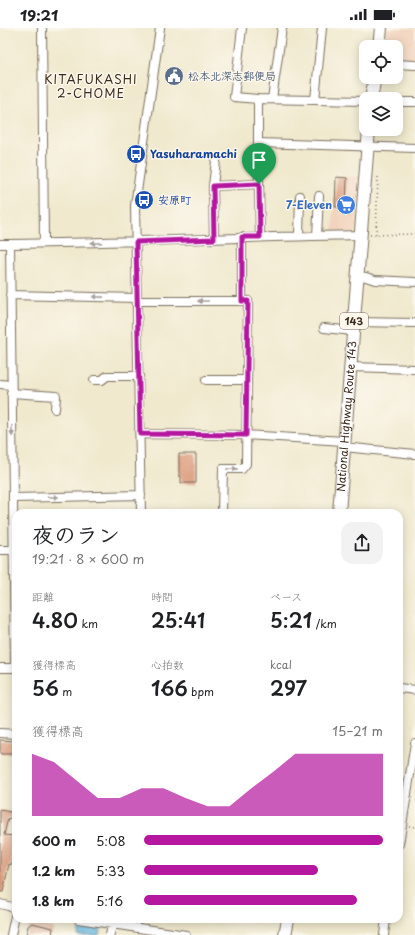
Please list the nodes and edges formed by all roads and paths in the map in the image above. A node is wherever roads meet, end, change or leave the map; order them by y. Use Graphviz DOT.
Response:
graph roads {
  1 [pos="42,28"];
  2 [pos="160,28"];
  3 [pos="242,28"];
  4 [pos="282,28"];
  5 [pos="322,28"];
  6 [pos="381,28"];
  7 [pos="380,40"];
  8 [pos="403,64"];
  9 [pos="415,65"];
  10 [pos="258,99"];
  11 [pos="272,100"];
  12 [pos="315,100"];
  13 [pos="359,102"];
  14 [pos="403,102"];
  15 [pos="415,102"];
  16 [pos="368,136"];
  17 [pos="258,143"];
  18 [pos="367,146"];
  19 [pos="415,148"];
  20 [pos="216,161"];
  21 [pos="378,175"];
  22 [pos="259,184"];
  23 [pos="213,186"];
  24 [pos="300,196"];
  25 [pos="319,196"];
  26 [pos="376,234"];
  27 [pos="415,234"];
  28 [pos="361,235"];
  29 [pos="299,236"];
  30 [pos="317,236"];
  31 [pos="242,237"];
  32 [pos="260,237"];
  33 [pos="214,239"];
  34 [pos="136,242"];
  35 [pos="44,243"];
  36 [pos="0,244"];
  37 [pos="10,244"];
  38 [pos="357,276"];
  39 [pos="415,282"];
  40 [pos="10,294"];
  41 [pos="137,300"];
  42 [pos="242,301"];
  43 [pos="415,323"];
  44 [pos="354,326"];
  45 [pos="324,328"];
  46 [pos="350,367"];
  47 [pos="415,369"];
  48 [pos="139,376"];
  49 [pos="94,380"];
  50 [pos="206,380"];
  51 [pos="247,380"];
  52 [pos="0,384"];
  53 [pos="11,385"];
  54 [pos="12,393"];
  55 [pos="55,409"];
  56 [pos="140,434"];
  57 [pos="246,435"];
  58 [pos="344,444"];
  59 [pos="415,454"];
  60 [pos="142,495"];
  61 [pos="14,498"];
  62 [pos="14,509"];
  63 [pos="142,509"];
  64 [pos="222,509"];
  65 [pos="339,509"];
  66 [pos="0,550"];
  67 [pos="12,550"];
  68 [pos="0,668"];
  69 [pos="12,668"];
  70 [pos="403,688"];
  71 [pos="415,690"];
  72 [pos="0,733"];
  73 [pos="12,734"];
  74 [pos="415,743"];
  75 [pos="403,806"];
  76 [pos="0,904"];
  77 [pos="12,907"];
  78 [pos="14,923"];
  79 [pos="112,923"];
  80 [pos="123,923"];
  81 [pos="287,923"];
  82 [pos="386,923"];
  83 [pos="11,935"];
  84 [pos="110,935"];
  85 [pos="186,935"];
  86 [pos="285,935"];
  87 [pos="384,935"];
  1 -- 35 [label="street"];
  2 -- 34 [label="street"];
  3 -- 10 [label="street"];
  4 -- 11 [label="street"];
  5 -- 12 [label="street"];
  6 -- 7 [label="highway"];
  8 -- 9 [label="street"];
  10 -- 11 [label="street"];
  10 -- 17 [label="street"];
  11 -- 12 [label="street"];
  12 -- 13 [label="street"];
  14 -- 15 [label="street"];
  16 -- 18 [label="highway, National Highway Route 143 / 143"];
  17 -- 18 [label="street"];
  17 -- 22 [label="street"];
  18 -- 19 [label="street"];
  18 -- 28 [label="highway, National Highway Route 143 / 143"];
  20 -- 23 [label="street"];
  21 -- 26 [label="path"];
  22 -- 23 [label="street"];
  22 -- 32 [label="street"];
  23 -- 33 [label="street"];
  24 -- 29 [label="street"];
  25 -- 30 [label="street"];
  26 -- 27 [label="path"];
  26 -- 28 [label="path"];
  28 -- 30 [label="street"];
  28 -- 38 [label="highway, National Highway Route 143 / 143"];
  29 -- 30 [label="street"];
  29 -- 32 [label="street"];
  31 -- 32 [label="street"];
  31 -- 33 [label="street"];
  31 -- 42 [label="street"];
  33 -- 34 [label="street"];
  34 -- 35 [label="street, one-way"];
  34 -- 41 [label="street"];
  35 -- 37 [label="street"];
  36 -- 37 [label="street"];
  37 -- 40 [label="street"];
  38 -- 39 [label="street"];
  38 -- 44 [label="highway, National Highway Route 143 / 143"];
  41 -- 40 [label="street, one-way"];
  40 -- 53 [label="street"];
  42 -- 41 [label="street, one-way"];
  41 -- 48 [label="street"];
  42 -- 51 [label="street"];
  43 -- 44 [label="street"];
  44 -- 45 [label="street"];
  44 -- 46 [label="highway, National Highway Route 143 / 143"];
  46 -- 47 [label="street"];
  46 -- 58 [label="highway, National Highway Route 143 / 143"];
  48 -- 49 [label="street"];
  48 -- 56 [label="street"];
  50 -- 51 [label="street"];
  51 -- 57 [label="street"];
  52 -- 53 [label="street"];
  53 -- 54 [label="street"];
  54 -- 55 [label="street"];
  54 -- 61 [label="street, one-way"];
  56 -- 57 [label="street"];
  56 -- 60 [label="street"];
  57 -- 58 [label="street"];
  64 -- 57 [label="street, one-way"];
  58 -- 59 [label="street"];
  58 -- 65 [label="highway, National Highway Route 143 / 143"];
  61 -- 60 [label="street, one-way"];
  60 -- 63 [label="street"];
  61 -- 62 [label="street"];
  66 -- 67 [label="street"];
  68 -- 69 [label="street"];
  70 -- 71 [label="street"];
  72 -- 73 [label="street"];
  74 -- 75 [label="street"];
  76 -- 77 [label="street"];
  78 -- 83 [label="street"];
  79 -- 84 [label="street"];
  80 -- 85 [label="street"];
  81 -- 86 [label="highway"];
  82 -- 87 [label="street"];
}
